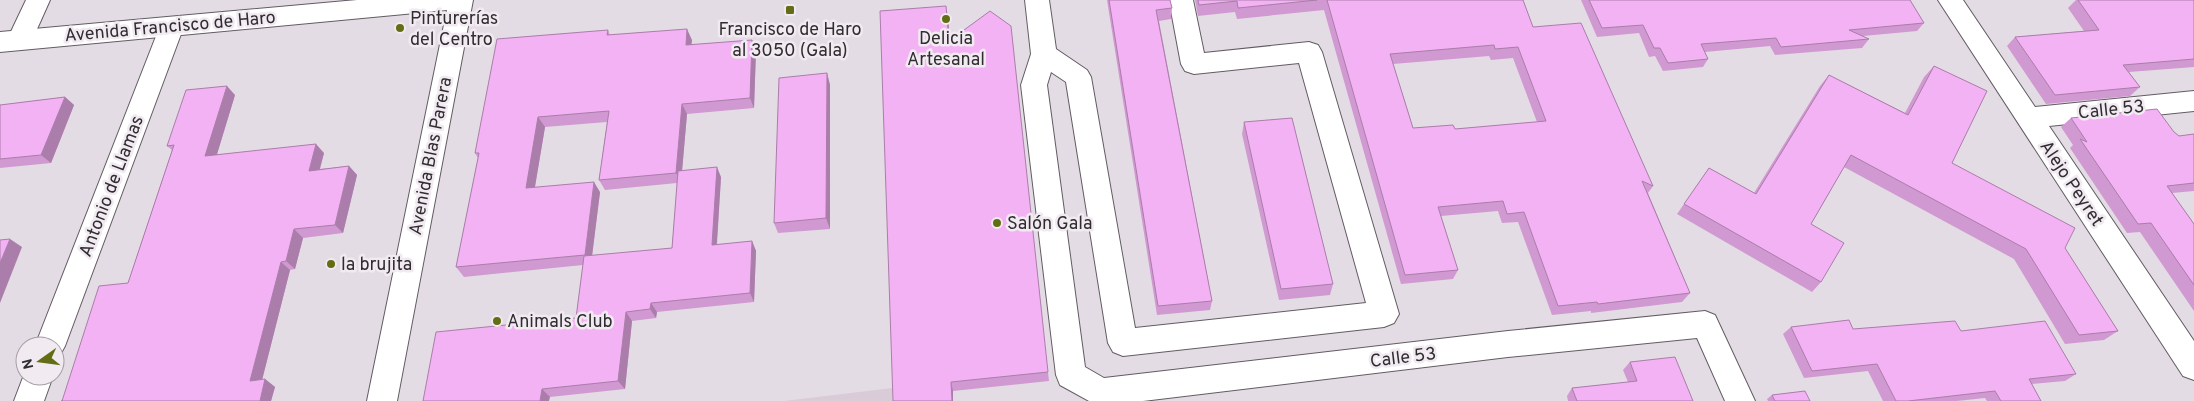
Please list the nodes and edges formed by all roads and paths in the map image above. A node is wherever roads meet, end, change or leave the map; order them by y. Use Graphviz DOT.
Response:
graph roads {
  1 [pos="38,0"];
  2 [pos="460,0"];
  3 [pos="1037,0"];
  4 [pos="1181,0"];
  5 [pos="1950,0"];
  6 [pos="172,26"];
  7 [pos="10,41"];
  8 [pos="1044,54"];
  9 [pos="2194,101"];
  10 [pos="2028,118"];
  11 [pos="54,336"];
  12 [pos="2194,366"];
  13 [pos="34,386"];
  14 [pos="1101,397"];
  15 [pos="29,401"];
  16 [pos="382,401"];
  17 [pos="1740,401"];
  1 -- 7 [label="street"];
  2 -- 6 [label="street, Avenida Francisco de Haro"];
  2 -- 16 [label="street, Avenida Blas Parera"];
  3 -- 8 [label="street"];
  4 -- 8 [label="street"];
  5 -- 10 [label="street, Alejo Peyret"];
  6 -- 7 [label="street, Avenida Francisco de Haro"];
  6 -- 11 [label="street, Antonio de Llamas"];
  8 -- 14 [label="street"];
  9 -- 10 [label="street, Calle 53"];
  10 -- 12 [label="street, Alejo Peyret"];
  13 -- 15 [label="street"];
  14 -- 17 [label="street, Calle 53"];
}
